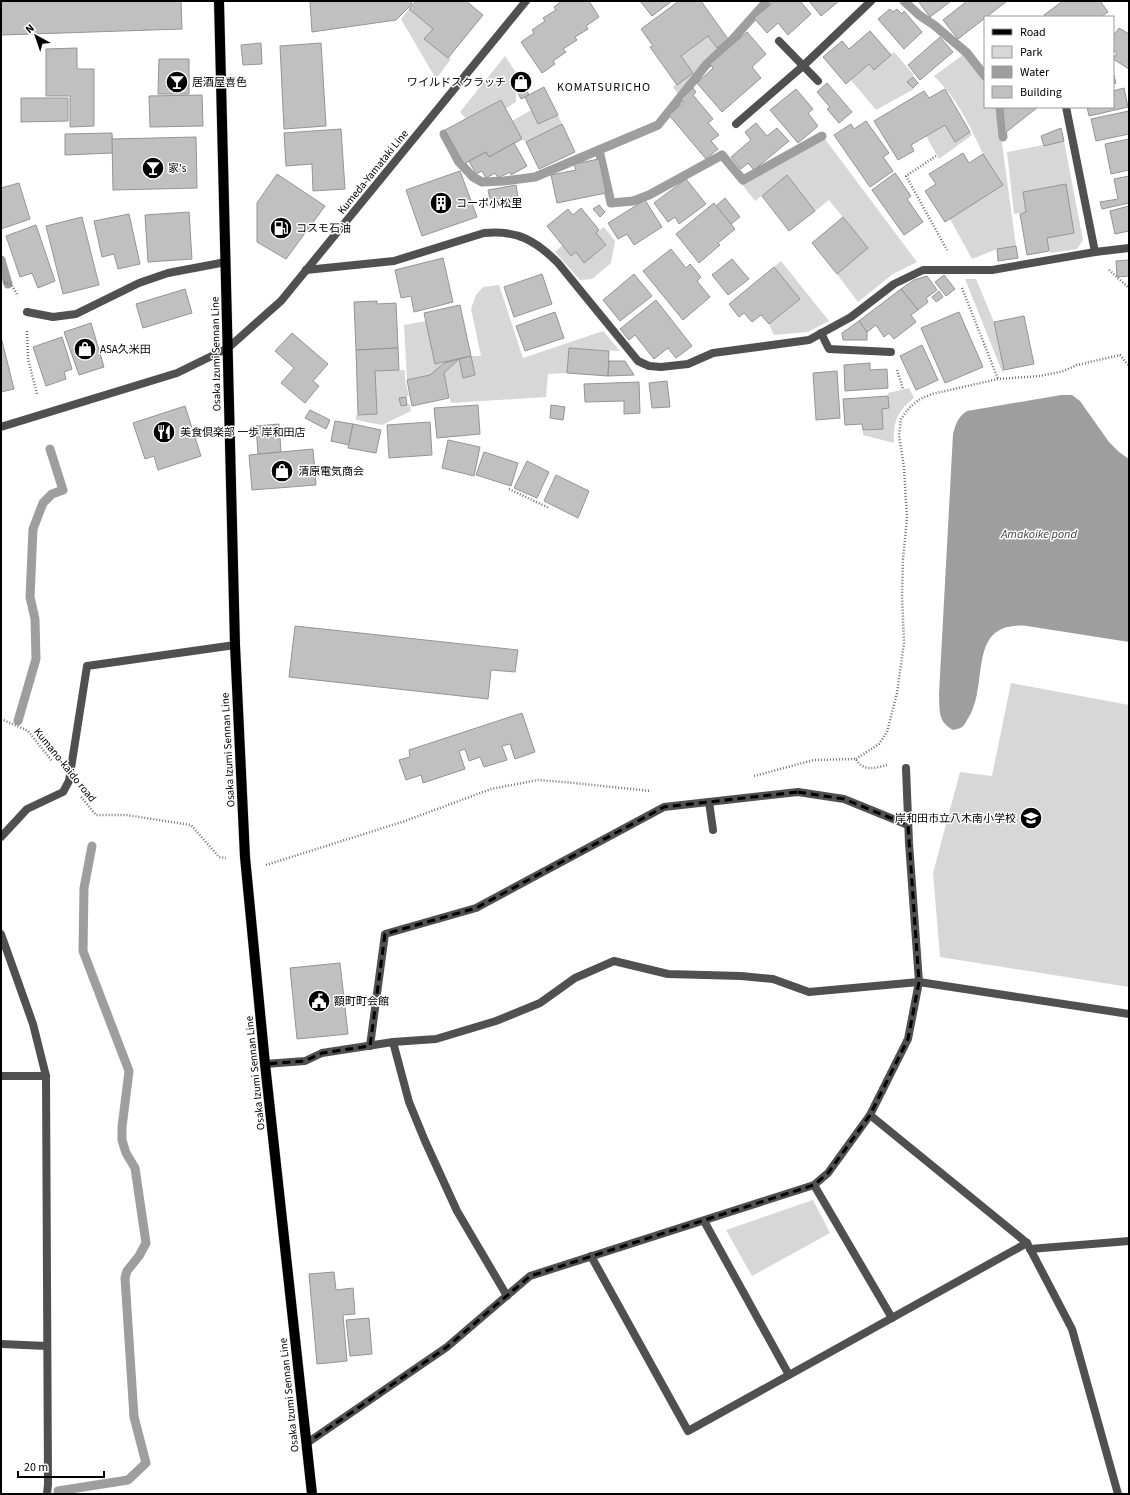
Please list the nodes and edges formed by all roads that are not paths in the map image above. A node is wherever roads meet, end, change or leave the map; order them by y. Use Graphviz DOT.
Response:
graph roads {
  1 [pos="219,1"];
  2 [pos="526,1"];
  3 [pos="871,1"];
  4 [pos="779,41"];
  5 [pos="803,66"];
  6 [pos="818,81"];
  7 [pos="1066,108"];
  8 [pos="736,124"];
  9 [pos="1129,248"];
  10 [pos="1099,251"];
  11 [pos="226,262"];
  12 [pos="306,270"];
  13 [pos="27,312"];
  14 [pos="821,333"];
  15 [pos="228,348"];
  16 [pos="891,352"];
  17 [pos="1,427"];
  18 [pos="235,645"];
  19 [pos="906,768"];
  20 [pos="709,802"];
  21 [pos="908,825"];
  22 [pos="712,830"];
  23 [pos="1,837"];
  24 [pos="1,934"];
  25 [pos="919,982"];
  26 [pos="1129,1014"];
  27 [pos="393,1042"];
  28 [pos="370,1046"];
  29 [pos="266,1064"];
  30 [pos="1,1076"];
  31 [pos="46,1076"];
  32 [pos="870,1115"];
  33 [pos="814,1185"];
  34 [pos="704,1221"];
  35 [pos="1129,1241"];
  36 [pos="1029,1246"];
  37 [pos="591,1256"];
  38 [pos="507,1296"];
  39 [pos="892,1318"];
  40 [pos="1,1344"];
  41 [pos="47,1346"];
  42 [pos="789,1375"];
  43 [pos="307,1443"];
  44 [pos="47,1494"];
  45 [pos="312,1494"];
  46 [pos="1118,1494"];
  1 -- 11 [label="main road, Osaka Izumi Sennan Line"];
  2 -- 12 [label="street, Kumeda-Yamataki Line"];
  3 -- 5 [label="street"];
  4 -- 5 [label="street"];
  5 -- 6 [label="street"];
  5 -- 8 [label="street"];
  7 -- 10 [label="street"];
  9 -- 10 [label="street"];
  10 -- 14 [label="street"];
  11 -- 13 [label="street"];
  11 -- 15 [label="main road, Osaka Izumi Sennan Line"];
  12 -- 14 [label="street"];
  12 -- 15 [label="street, Kumeda-Yamataki Line"];
  14 -- 16 [label="street"];
  15 -- 17 [label="street, Kumeda-Yamataki Line"];
  15 -- 18 [label="main road, Osaka Izumi Sennan Line"];
  18 -- 23 [label="street"];
  18 -- 29 [label="main road, Osaka Izumi Sennan Line"];
  19 -- 21 [label="street"];
  20 -- 21 [label="street"];
  20 -- 22 [label="street"];
  20 -- 28 [label="street"];
  21 -- 25 [label="street"];
  24 -- 31 [label="street"];
  25 -- 26 [label="street"];
  25 -- 27 [label="street"];
  25 -- 32 [label="street"];
  27 -- 28 [label="street"];
  27 -- 38 [label="street"];
  28 -- 29 [label="street"];
  29 -- 43 [label="main road, Osaka Izumi Sennan Line"];
  30 -- 31 [label="street"];
  31 -- 41 [label="street"];
  32 -- 33 [label="street"];
  32 -- 36 [label="street"];
  33 -- 34 [label="street"];
  33 -- 39 [label="street"];
  34 -- 37 [label="street"];
  34 -- 42 [label="street"];
  35 -- 36 [label="street"];
  36 -- 39 [label="street"];
  36 -- 46 [label="street"];
  37 -- 38 [label="street"];
  37 -- 42 [label="street"];
  38 -- 43 [label="street"];
  39 -- 42 [label="street"];
  40 -- 41 [label="street"];
  41 -- 44 [label="street"];
  43 -- 45 [label="main road, Osaka Izumi Sennan Line"];
}
